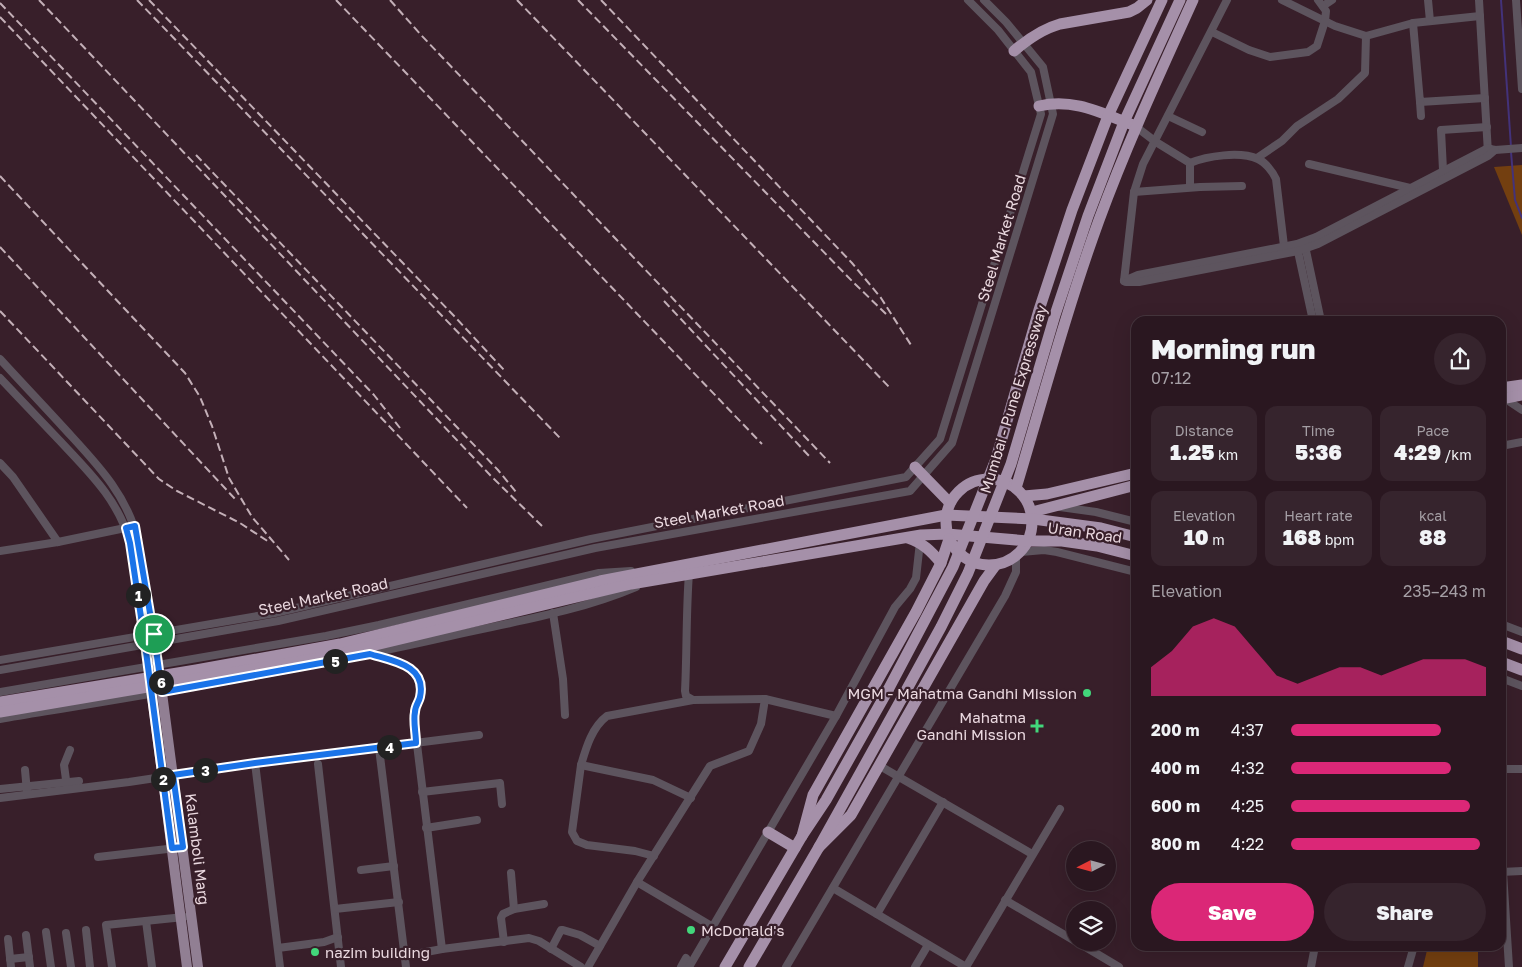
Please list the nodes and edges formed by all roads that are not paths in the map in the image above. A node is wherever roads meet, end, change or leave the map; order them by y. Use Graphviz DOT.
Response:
graph roads {
  1 [pos="968,0"];
  2 [pos="984,0"];
  3 [pos="1147,0"];
  4 [pos="1162,0"];
  5 [pos="1180,0"];
  6 [pos="1193,0"];
  7 [pos="1227,0"];
  8 [pos="1282,0"];
  9 [pos="1332,0"];
  10 [pos="1428,0"];
  11 [pos="1479,0"];
  12 [pos="1516,0"];
  13 [pos="1320,3"];
  14 [pos="1480,16"];
  15 [pos="1325,21"];
  16 [pos="1430,21"];
  17 [pos="1413,23"];
  18 [pos="1212,32"];
  19 [pos="1366,36"];
  20 [pos="1019,47"];
  21 [pos="1522,89"];
  22 [pos="1485,98"];
  23 [pos="1420,102"];
  24 [pos="1051,104"];
  25 [pos="1039,106"];
  26 [pos="1168,116"];
  27 [pos="1421,116"];
  28 [pos="1135,126"];
  29 [pos="1486,127"];
  30 [pos="1202,132"];
  31 [pos="1156,142"];
  32 [pos="1518,148"];
  33 [pos="1493,151"];
  34 [pos="1257,158"];
  35 [pos="1190,163"];
  36 [pos="1309,164"];
  37 [pos="1443,170"];
  38 [pos="1242,186"];
  39 [pos="1190,187"];
  40 [pos="1410,188"];
  41 [pos="1422,190"];
  42 [pos="1134,192"];
  43 [pos="1284,246"];
  44 [pos="1301,246"];
  45 [pos="1124,282"];
  46 [pos="1312,316"];
  47 [pos="1320,316"];
  48 [pos="0,359"];
  49 [pos="0,378"];
  50 [pos="1522,385"];
  51 [pos="1506,391"];
  52 [pos="1506,393"];
  53 [pos="1522,395"];
  54 [pos="1506,396"];
  55 [pos="1522,410"];
  56 [pos="1522,442"];
  57 [pos="1506,445"];
  58 [pos="0,463"];
  59 [pos="915,467"];
  60 [pos="1131,474"];
  61 [pos="923,476"];
  62 [pos="1131,486"];
  63 [pos="1020,492"];
  64 [pos="950,504"];
  65 [pos="1056,506"];
  66 [pos="946,515"];
  67 [pos="1032,515"];
  68 [pos="1131,521"];
  69 [pos="135,526"];
  70 [pos="126,528"];
  71 [pos="1131,536"];
  72 [pos="948,537"];
  73 [pos="908,538"];
  74 [pos="1028,541"];
  75 [pos="58,542"];
  76 [pos="920,542"];
  77 [pos="0,552"];
  78 [pos="1018,555"];
  79 [pos="1131,555"];
  80 [pos="941,563"];
  81 [pos="995,566"];
  82 [pos="1131,571"];
  83 [pos="689,573"];
  84 [pos="654,575"];
  85 [pos="553,613"];
  86 [pos="1506,626"];
  87 [pos="1522,632"];
  88 [pos="154,634"];
  89 [pos="144,635"];
  90 [pos="155,642"];
  91 [pos="1506,643"];
  92 [pos="145,644"];
  93 [pos="1522,649"];
  94 [pos="35,654"];
  95 [pos="370,654"];
  96 [pos="0,660"];
  97 [pos="37,663"];
  98 [pos="1506,664"];
  99 [pos="0,670"];
  100 [pos="1522,670"];
  101 [pos="155,680"];
  102 [pos="1506,680"];
  103 [pos="1522,686"];
  104 [pos="0,692"];
  105 [pos="765,699"];
  106 [pos="693,700"];
  107 [pos="0,702"];
  108 [pos="0,712"];
  109 [pos="565,715"];
  110 [pos="836,716"];
  111 [pos="0,719"];
  112 [pos="479,735"];
  113 [pos="416,743"];
  114 [pos="379,748"];
  115 [pos="70,750"];
  116 [pos="255,763"];
  117 [pos="318,764"];
  118 [pos="581,765"];
  119 [pos="880,766"];
  120 [pos="1506,769"];
  121 [pos="1522,769"];
  122 [pos="25,770"];
  123 [pos="168,775"];
  124 [pos="898,777"];
  125 [pos="79,782"];
  126 [pos="67,786"];
  127 [pos="0,789"];
  128 [pos="27,791"];
  129 [pos="422,792"];
  130 [pos="0,798"];
  131 [pos="691,798"];
  132 [pos="943,802"];
  133 [pos="502,804"];
  134 [pos="1060,809"];
  135 [pos="477,820"];
  136 [pos="426,828"];
  137 [pos="768,832"];
  138 [pos="802,836"];
  139 [pos="183,847"];
  140 [pos="819,847"];
  141 [pos="172,848"];
  142 [pos="795,848"];
  143 [pos="1032,854"];
  144 [pos="654,856"];
  145 [pos="98,857"];
  146 [pos="394,866"];
  147 [pos="361,870"];
  148 [pos="1522,871"];
  149 [pos="1506,872"];
  150 [pos="511,874"];
  151 [pos="637,882"];
  152 [pos="833,888"];
  153 [pos="1005,900"];
  154 [pos="399,902"];
  155 [pos="544,904"];
  156 [pos="335,909"];
  157 [pos="514,909"];
  158 [pos="877,914"];
  159 [pos="191,916"];
  160 [pos="180,917"];
  161 [pos="146,921"];
  162 [pos="713,927"];
  163 [pos="86,930"];
  164 [pos="46,932"];
  165 [pos="66,933"];
  166 [pos="26,935"];
  167 [pos="1506,935"];
  168 [pos="1066,936"];
  169 [pos="338,937"];
  170 [pos="8,939"];
  171 [pos="504,942"];
  172 [pos="928,945"];
  173 [pos="600,946"];
  174 [pos="278,948"];
  175 [pos="442,949"];
  176 [pos="551,949"];
  177 [pos="1091,951"];
  178 [pos="1314,951"];
  179 [pos="1413,951"];
  180 [pos="405,956"];
  181 [pos="29,957"];
  182 [pos="686,958"];
  183 [pos="10,963"];
  184 [pos="591,966"];
  185 [pos="30,967"];
  186 [pos="51,967"];
  187 [pos="71,967"];
  188 [pos="90,967"];
  189 [pos="112,967"];
  190 [pos="152,967"];
  191 [pos="187,967"];
  192 [pos="198,967"];
  193 [pos="280,967"];
  194 [pos="341,967"];
  195 [pos="406,967"];
  196 [pos="581,967"];
  197 [pos="681,967"];
  198 [pos="689,967"];
  199 [pos="725,967"];
  200 [pos="749,967"];
  201 [pos="786,967"];
  202 [pos="916,967"];
  203 [pos="966,967"];
  204 [pos="1119,967"];
  205 [pos="1310,967"];
  206 [pos="1408,967"];
  207 [pos="1508,967"];
  1 -- 20 [label="street, Steel Market Road"];
  2 -- 20 [label="street, Steel Market Road"];
  3 -- 20 [label="highway"];
  4 -- 138 [label="highway, Mumbai - Pune Expressway, bridge"];
  5 -- 140 [label="highway, Mumbai - Pune Expressway, bridge"];
  6 -- 28 [label="highway"];
  7 -- 18 [label="street"];
  8 -- 15 [label="street"];
  9 -- 13 [label="street"];
  10 -- 16 [label="street"];
  11 -- 14 [label="street"];
  12 -- 21 [label="street"];
  13 -- 15 [label="street"];
  14 -- 16 [label="street"];
  14 -- 22 [label="street"];
  15 -- 18 [label="street"];
  15 -- 19 [label="street"];
  16 -- 17 [label="street"];
  17 -- 19 [label="street"];
  17 -- 23 [label="street"];
  18 -- 26 [label="street"];
  19 -- 34 [label="street"];
  20 -- 24 [label="street, Steel Market Road"];
  20 -- 25 [label="street, Steel Market Road"];
  22 -- 23 [label="street"];
  22 -- 29 [label="street"];
  23 -- 27 [label="street"];
  24 -- 25 [label="highway"];
  24 -- 28 [label="highway"];
  24 -- 61 [label="street, Steel Market Road"];
  25 -- 59 [label="street, Steel Market Road"];
  26 -- 30 [label="street"];
  26 -- 31 [label="street"];
  28 -- 31 [label="street"];
  28 -- 63 [label="highway"];
  29 -- 33 [label="street"];
  29 -- 37 [label="street"];
  31 -- 35 [label="street"];
  31 -- 42 [label="street"];
  32 -- 33 [label="street"];
  33 -- 37 [label="street"];
  33 -- 41 [label="street"];
  34 -- 35 [label="street"];
  34 -- 43 [label="street"];
  35 -- 39 [label="street"];
  36 -- 40 [label="street"];
  37 -- 40 [label="street"];
  38 -- 39 [label="street"];
  39 -- 42 [label="street"];
  40 -- 41 [label="street"];
  40 -- 44 [label="street"];
  41 -- 44 [label="street"];
  42 -- 45 [label="street"];
  43 -- 44 [label="street"];
  43 -- 45 [label="street"];
  44 -- 45 [label="street"];
  44 -- 46 [label="street"];
  44 -- 47 [label="street"];
  48 -- 69 [label="street"];
  49 -- 70 [label="street"];
  50 -- 51 [label="highway"];
  52 -- 53 [label="highway"];
  54 -- 55 [label="street"];
  56 -- 57 [label="street"];
  58 -- 75 [label="street"];
  59 -- 61 [label="highway"];
  59 -- 88 [label="street, Steel Market Road"];
  60 -- 63 [label="highway"];
  61 -- 64 [label="highway"];
  61 -- 90 [label="street, Steel Market Road"];
  62 -- 65 [label="highway"];
  63 -- 64 [label="highway"];
  63 -- 67 [label="highway"];
  64 -- 66 [label="highway"];
  65 -- 67 [label="highway"];
  65 -- 68 [label="street"];
  66 -- 67 [label="highway"];
  66 -- 72 [label="highway"];
  66 -- 84 [label="highway"];
  67 -- 71 [label="highway, Uran Road"];
  67 -- 74 [label="highway"];
  69 -- 70 [label="street"];
  69 -- 88 [label="street"];
  70 -- 75 [label="street"];
  70 -- 89 [label="street"];
  72 -- 73 [label="highway, Uran Road"];
  72 -- 74 [label="highway, Uran Road"];
  72 -- 80 [label="highway"];
  72 -- 81 [label="highway"];
  73 -- 76 [label="highway"];
  73 -- 83 [label="highway, Uran Road"];
  74 -- 78 [label="highway"];
  74 -- 79 [label="highway, Uran Road"];
  75 -- 77 [label="street"];
  76 -- 80 [label="highway"];
  76 -- 110 [label="street"];
  78 -- 81 [label="highway"];
  78 -- 82 [label="street"];
  78 -- 124 [label="street"];
  80 -- 138 [label="highway"];
  81 -- 119 [label="highway"];
  83 -- 84 [label="highway, Uran Road"];
  83 -- 106 [label="street"];
  84 -- 85 [label="street"];
  84 -- 101 [label="highway"];
  85 -- 95 [label="street"];
  85 -- 109 [label="street"];
  86 -- 87 [label="street"];
  88 -- 89 [label="street, Steel Market Road"];
  88 -- 90 [label="street"];
  89 -- 92 [label="street"];
  89 -- 94 [label="street, Steel Market Road"];
  90 -- 92 [label="street, Steel Market Road"];
  90 -- 101 [label="street"];
  91 -- 93 [label="highway"];
  92 -- 97 [label="street, Steel Market Road"];
  92 -- 101 [label="street"];
  94 -- 96 [label="street, Steel Market Road"];
  94 -- 97 [label="street"];
  95 -- 101 [label="street"];
  95 -- 113 [label="street"];
  97 -- 99 [label="street, Steel Market Road"];
  98 -- 100 [label="highway"];
  101 -- 104 [label="street"];
  101 -- 107 [label="highway"];
  101 -- 108 [label="highway"];
  101 -- 111 [label="street"];
  101 -- 123 [label="main road, Kalamboli Marg"];
  102 -- 103 [label="street"];
  105 -- 106 [label="street"];
  105 -- 110 [label="street"];
  105 -- 131 [label="street"];
  106 -- 118 [label="street"];
  110 -- 137 [label="street"];
  112 -- 113 [label="street"];
  113 -- 114 [label="street"];
  113 -- 129 [label="street"];
  114 -- 116 [label="street"];
  114 -- 146 [label="street"];
  115 -- 126 [label="street"];
  116 -- 123 [label="street"];
  116 -- 174 [label="street"];
  117 -- 156 [label="street"];
  118 -- 131 [label="street"];
  118 -- 144 [label="street"];
  119 -- 124 [label="street"];
  119 -- 140 [label="highway"];
  120 -- 121 [label="street"];
  122 -- 128 [label="street"];
  123 -- 126 [label="street"];
  123 -- 139 [label="main road, Kalamboli Marg"];
  123 -- 141 [label="main road, Kalamboli Marg"];
  124 -- 132 [label="street"];
  124 -- 152 [label="street"];
  125 -- 126 [label="street"];
  126 -- 128 [label="street"];
  127 -- 128 [label="street"];
  128 -- 130 [label="street"];
  129 -- 133 [label="street"];
  129 -- 136 [label="street"];
  131 -- 144 [label="street"];
  132 -- 143 [label="street"];
  132 -- 158 [label="street"];
  134 -- 143 [label="street"];
  135 -- 136 [label="street"];
  136 -- 175 [label="street"];
  137 -- 142 [label="highway"];
  137 -- 162 [label="street"];
  138 -- 142 [label="highway"];
  139 -- 141 [label="street"];
  139 -- 159 [label="main road, Kalamboli Marg"];
  140 -- 200 [label="highway"];
  141 -- 145 [label="street"];
  141 -- 160 [label="main road, Kalamboli Marg"];
  142 -- 199 [label="highway"];
  143 -- 153 [label="street"];
  144 -- 151 [label="street"];
  146 -- 147 [label="street"];
  146 -- 154 [label="street"];
  148 -- 149 [label="street"];
  150 -- 157 [label="street"];
  151 -- 162 [label="street"];
  151 -- 173 [label="street"];
  152 -- 158 [label="street"];
  152 -- 201 [label="street"];
  153 -- 168 [label="street"];
  153 -- 203 [label="street"];
  154 -- 156 [label="street"];
  154 -- 180 [label="street"];
  155 -- 157 [label="street"];
  156 -- 169 [label="street"];
  157 -- 171 [label="street"];
  158 -- 172 [label="street"];
  159 -- 160 [label="street"];
  159 -- 192 [label="main road, Kalamboli Marg"];
  160 -- 161 [label="street"];
  160 -- 191 [label="main road, Kalamboli Marg"];
  161 -- 189 [label="street"];
  161 -- 190 [label="street"];
  162 -- 198 [label="street"];
  163 -- 188 [label="street"];
  164 -- 186 [label="street"];
  165 -- 187 [label="street"];
  166 -- 181 [label="street"];
  167 -- 207 [label="street"];
  169 -- 174 [label="street"];
  169 -- 194 [label="street"];
  170 -- 183 [label="street"];
  171 -- 175 [label="street"];
  171 -- 176 [label="street"];
  172 -- 202 [label="street"];
  172 -- 203 [label="street"];
  173 -- 176 [label="street"];
  173 -- 184 [label="street"];
  174 -- 193 [label="street"];
  175 -- 180 [label="street"];
  176 -- 196 [label="street"];
  177 -- 204 [label="street"];
  178 -- 205 [label="street"];
  179 -- 206 [label="street"];
  180 -- 195 [label="street"];
  181 -- 183 [label="street"];
  181 -- 185 [label="street"];
  182 -- 197 [label="street"];
}
